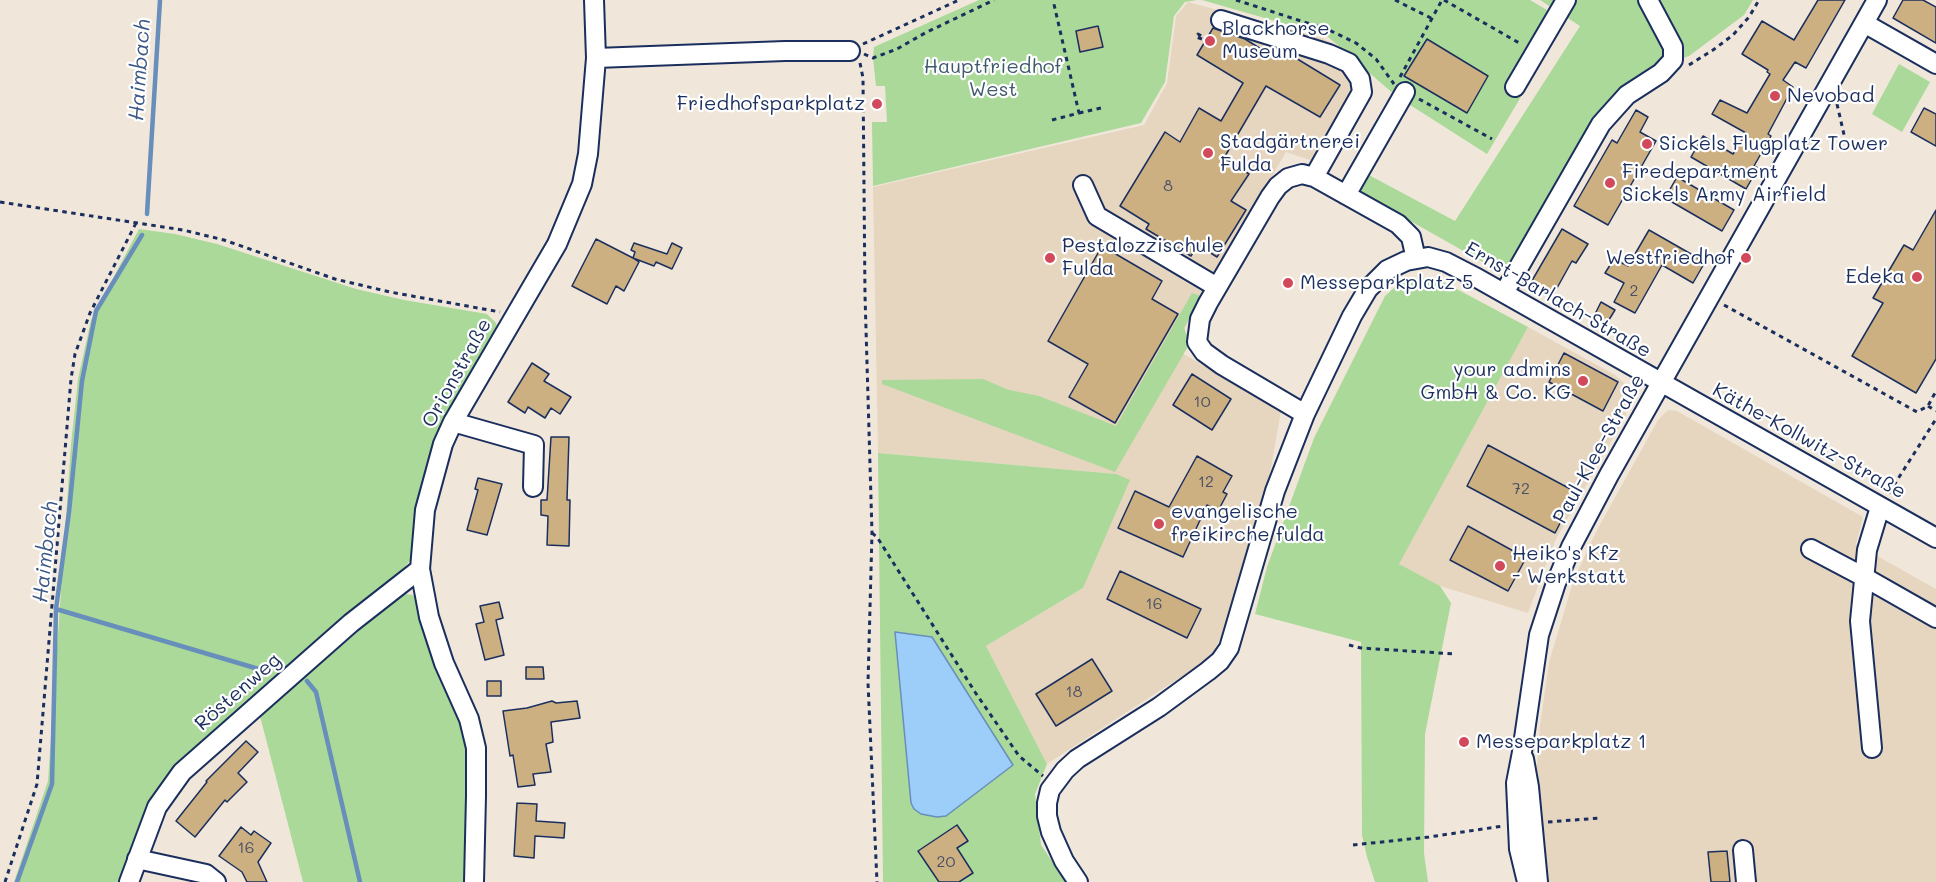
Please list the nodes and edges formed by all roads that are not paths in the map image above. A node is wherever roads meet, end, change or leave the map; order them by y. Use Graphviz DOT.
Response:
graph roads {
  1 [pos="594,0"];
  2 [pos="1648,0"];
  3 [pos="1877,0"];
  4 [pos="1562,8"];
  5 [pos="1221,20"];
  6 [pos="1864,23"];
  7 [pos="854,51"];
  8 [pos="596,58"];
  9 [pos="1936,64"];
  10 [pos="1515,87"];
  11 [pos="1405,92"];
  12 [pos="1314,177"];
  13 [pos="1083,185"];
  14 [pos="1346,195"];
  15 [pos="1416,259"];
  16 [pos="1217,287"];
  17 [pos="1504,293"];
  18 [pos="1661,384"];
  19 [pos="1305,414"];
  20 [pos="453,422"];
  21 [pos="533,488"];
  22 [pos="1880,507"];
  23 [pos="1936,538"];
  24 [pos="1810,549"];
  25 [pos="420,569"];
  26 [pos="1864,577"];
  27 [pos="1936,618"];
  28 [pos="1872,748"];
  29 [pos="1522,752"];
  30 [pos="1743,850"];
  31 [pos="137,859"];
  32 [pos="129,882"];
  33 [pos="216,882"];
  34 [pos="474,882"];
  35 [pos="1078,882"];
  36 [pos="1527,882"];
  37 [pos="1538,882"];
  38 [pos="1746,882"];
  1 -- 8 [label="street, Orionstraße"];
  2 -- 17 [label="street"];
  3 -- 6 [label="street, Paul-Klee-Straße"];
  4 -- 10 [label="street"];
  5 -- 12 [label="street"];
  6 -- 9 [label="street"];
  6 -- 18 [label="street, Paul-Klee-Straße"];
  7 -- 8 [label="street"];
  8 -- 20 [label="street, Orionstraße"];
  11 -- 14 [label="street"];
  12 -- 14 [label="street"];
  12 -- 16 [label="street"];
  13 -- 16 [label="street"];
  14 -- 15 [label="street"];
  15 -- 17 [label="street, Ernst-Barlach-Straße"];
  15 -- 19 [label="street, Ernst-Barlach-Straße"];
  16 -- 19 [label="street"];
  17 -- 18 [label="street, Ernst-Barlach-Straße"];
  18 -- 22 [label="street, Käthe-Kollwitz-Straße"];
  18 -- 29 [label="street, Paul-Klee-Straße"];
  19 -- 35 [label="street, Ernst-Barlach-Straße"];
  20 -- 21 [label="street"];
  20 -- 25 [label="street, Orionstraße"];
  22 -- 23 [label="street, Käthe-Kollwitz-Straße"];
  22 -- 26 [label="street"];
  24 -- 26 [label="street"];
  25 -- 31 [label="street, Röstenweg"];
  25 -- 34 [label="street, Orionstraße"];
  26 -- 27 [label="street"];
  26 -- 28 [label="street"];
  29 -- 36 [label="street, Paul-Klee-Straße"];
  29 -- 37 [label="street, Paul-Klee-Straße"];
  30 -- 38 [label="street"];
  31 -- 32 [label="street, Röstenweg"];
  31 -- 33 [label="street"];
}
